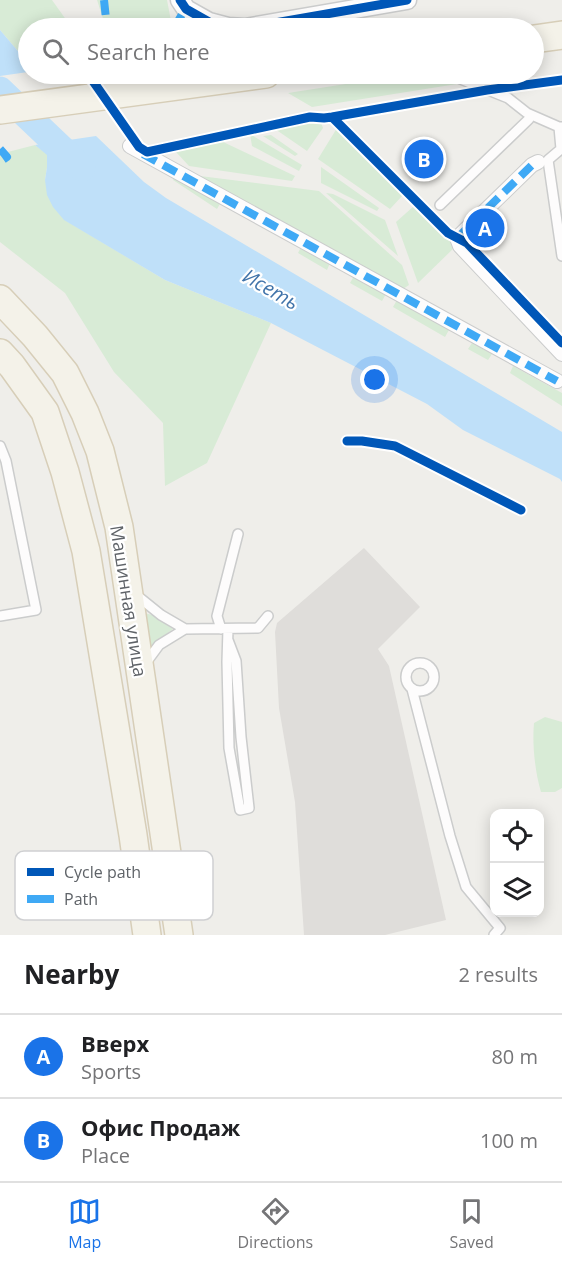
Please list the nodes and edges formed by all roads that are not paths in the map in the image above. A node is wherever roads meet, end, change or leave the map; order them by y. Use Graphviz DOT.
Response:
graph roads {
  1 [pos="180,0"];
  2 [pos="407,0"];
  3 [pos="203,18"];
  4 [pos="303,18"];
  5 [pos="562,35"];
  6 [pos="544,38"];
  7 [pos="188,84"];
  8 [pos="473,84"];
  9 [pos="2,110"];
  10 [pos="528,116"];
  11 [pos="561,127"];
  12 [pos="130,146"];
  13 [pos="538,162"];
  14 [pos="440,205"];
  15 [pos="562,256"];
  16 [pos="0,299"];
  17 [pos="0,353"];
  18 [pos="562,354"];
  19 [pos="557,381"];
  20 [pos="0,446"];
  21 [pos="238,534"];
  22 [pos="128,588"];
  23 [pos="0,616"];
  24 [pos="268,616"];
  25 [pos="185,629"];
  26 [pos="224,629"];
  27 [pos="228,640"];
  28 [pos="140,670"];
  29 [pos="412,689"];
  30 [pos="135,851"];
  31 [pos="167,851"];
  32 [pos="145,920"];
  33 [pos="177,920"];
  34 [pos="147,935"];
  35 [pos="179,935"];
  36 [pos="494,935"];
  1 -- 3 [label="street"];
  2 -- 4 [label="street"];
  5 -- 6 [label="main road"];
  7 -- 9 [label="main road"];
  8 -- 10 [label="lane"];
  10 -- 11 [label="lane"];
  10 -- 14 [label="lane"];
  11 -- 15 [label="lane"];
  12 -- 19 [label="street"];
  13 -- 18 [label="street"];
  16 -- 22 [label="main road, Машинная улица"];
  17 -- 30 [label="main road, Машинная улица"];
  20 -- 23 [label="lane"];
  21 -- 26 [label="lane"];
  22 -- 25 [label="lane"];
  22 -- 28 [label="main road, Машинная улица"];
  24 -- 26 [label="lane"];
  25 -- 26 [label="lane"];
  25 -- 28 [label="lane"];
  26 -- 27 [label="lane"];
  27 -- 27 [label="lane"];
  28 -- 31 [label="main road, Машинная улица"];
  29 -- 36 [label="lane"];
  32 -- 34 [label="main road, Машинная улица"];
  33 -- 35 [label="main road, Машинная улица"];
}
